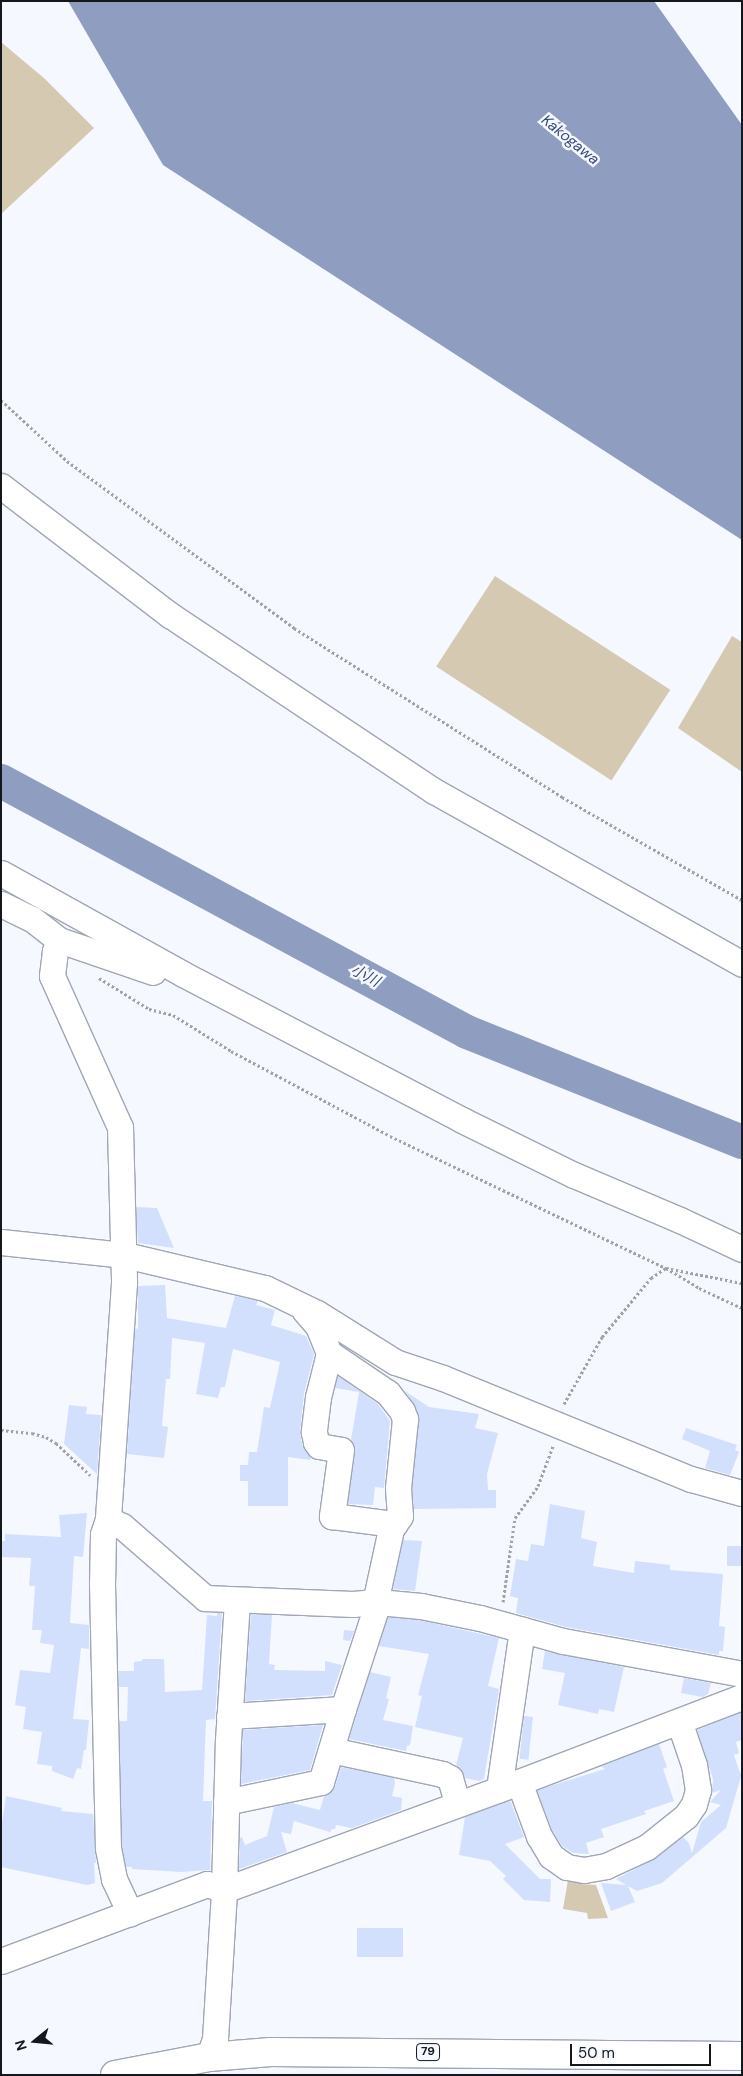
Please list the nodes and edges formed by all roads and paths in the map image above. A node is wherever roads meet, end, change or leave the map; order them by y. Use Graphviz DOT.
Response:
graph roads {
  1 [pos="1,400"];
  2 [pos="1,486"];
  3 [pos="1,873"];
  4 [pos="742,900"];
  5 [pos="1,904"];
  6 [pos="58,940"];
  7 [pos="742,964"];
  8 [pos="183,974"];
  9 [pos="95,975"];
  10 [pos="680,1220"];
  11 [pos="742,1228"];
  12 [pos="1,1242"];
  13 [pos="742,1249"];
  14 [pos="124,1256"];
  15 [pos="666,1268"];
  16 [pos="651,1278"];
  17 [pos="742,1283"];
  18 [pos="300,1306"];
  19 [pos="742,1308"];
  20 [pos="329,1353"];
  21 [pos="1,1430"];
  22 [pos="110,1490"];
  23 [pos="742,1493"];
  24 [pos="108,1519"];
  25 [pos="394,1524"];
  26 [pos="237,1601"];
  27 [pos="378,1602"];
  28 [pos="522,1630"];
  29 [pos="742,1674"];
  30 [pos="742,1698"];
  31 [pos="343,1709"];
  32 [pos="229,1716"];
  33 [pos="678,1721"];
  34 [pos="331,1750"];
  35 [pos="509,1786"];
  36 [pos="226,1802"];
  37 [pos="457,1803"];
  38 [pos="224,1890"];
  39 [pos="130,1914"];
  40 [pos="1,1961"];
  41 [pos="742,2056"];
  42 [pos="201,2064"];
  43 [pos="115,2075"];
  1 -- 4 [label="path"];
  2 -- 7 [label="street"];
  3 -- 8 [label="street"];
  5 -- 6 [label="street"];
  6 -- 8 [label="street"];
  6 -- 14 [label="street"];
  8 -- 10 [label="street"];
  9 -- 15 [label="path"];
  10 -- 11 [label="street"];
  10 -- 13 [label="street"];
  12 -- 14 [label="street"];
  14 -- 18 [label="street"];
  14 -- 22 [label="street"];
  15 -- 16 [label="path"];
  15 -- 17 [label="path"];
  15 -- 19 [label="path"];
  18 -- 20 [label="street"];
  18 -- 23 [label="street"];
  20 -- 25 [label="street"];
  20 -- 25 [label="street"];
  21 -- 22 [label="path"];
  22 -- 24 [label="street"];
  24 -- 26 [label="street"];
  24 -- 39 [label="street"];
  25 -- 27 [label="street"];
  26 -- 27 [label="street"];
  26 -- 32 [label="street"];
  27 -- 28 [label="street"];
  27 -- 31 [label="street"];
  28 -- 29 [label="street"];
  28 -- 35 [label="street"];
  30 -- 33 [label="street"];
  31 -- 32 [label="street"];
  31 -- 34 [label="street"];
  32 -- 36 [label="street"];
  33 -- 35 [label="street"];
  33 -- 35 [label="street"];
  34 -- 36 [label="street"];
  34 -- 37 [label="street"];
  35 -- 37 [label="street"];
  36 -- 38 [label="street"];
  37 -- 38 [label="street"];
  38 -- 39 [label="street"];
  38 -- 42 [label="street"];
  39 -- 40 [label="street"];
  41 -- 42 [label="main road, 79"];
  42 -- 43 [label="main road, 79"];
}
